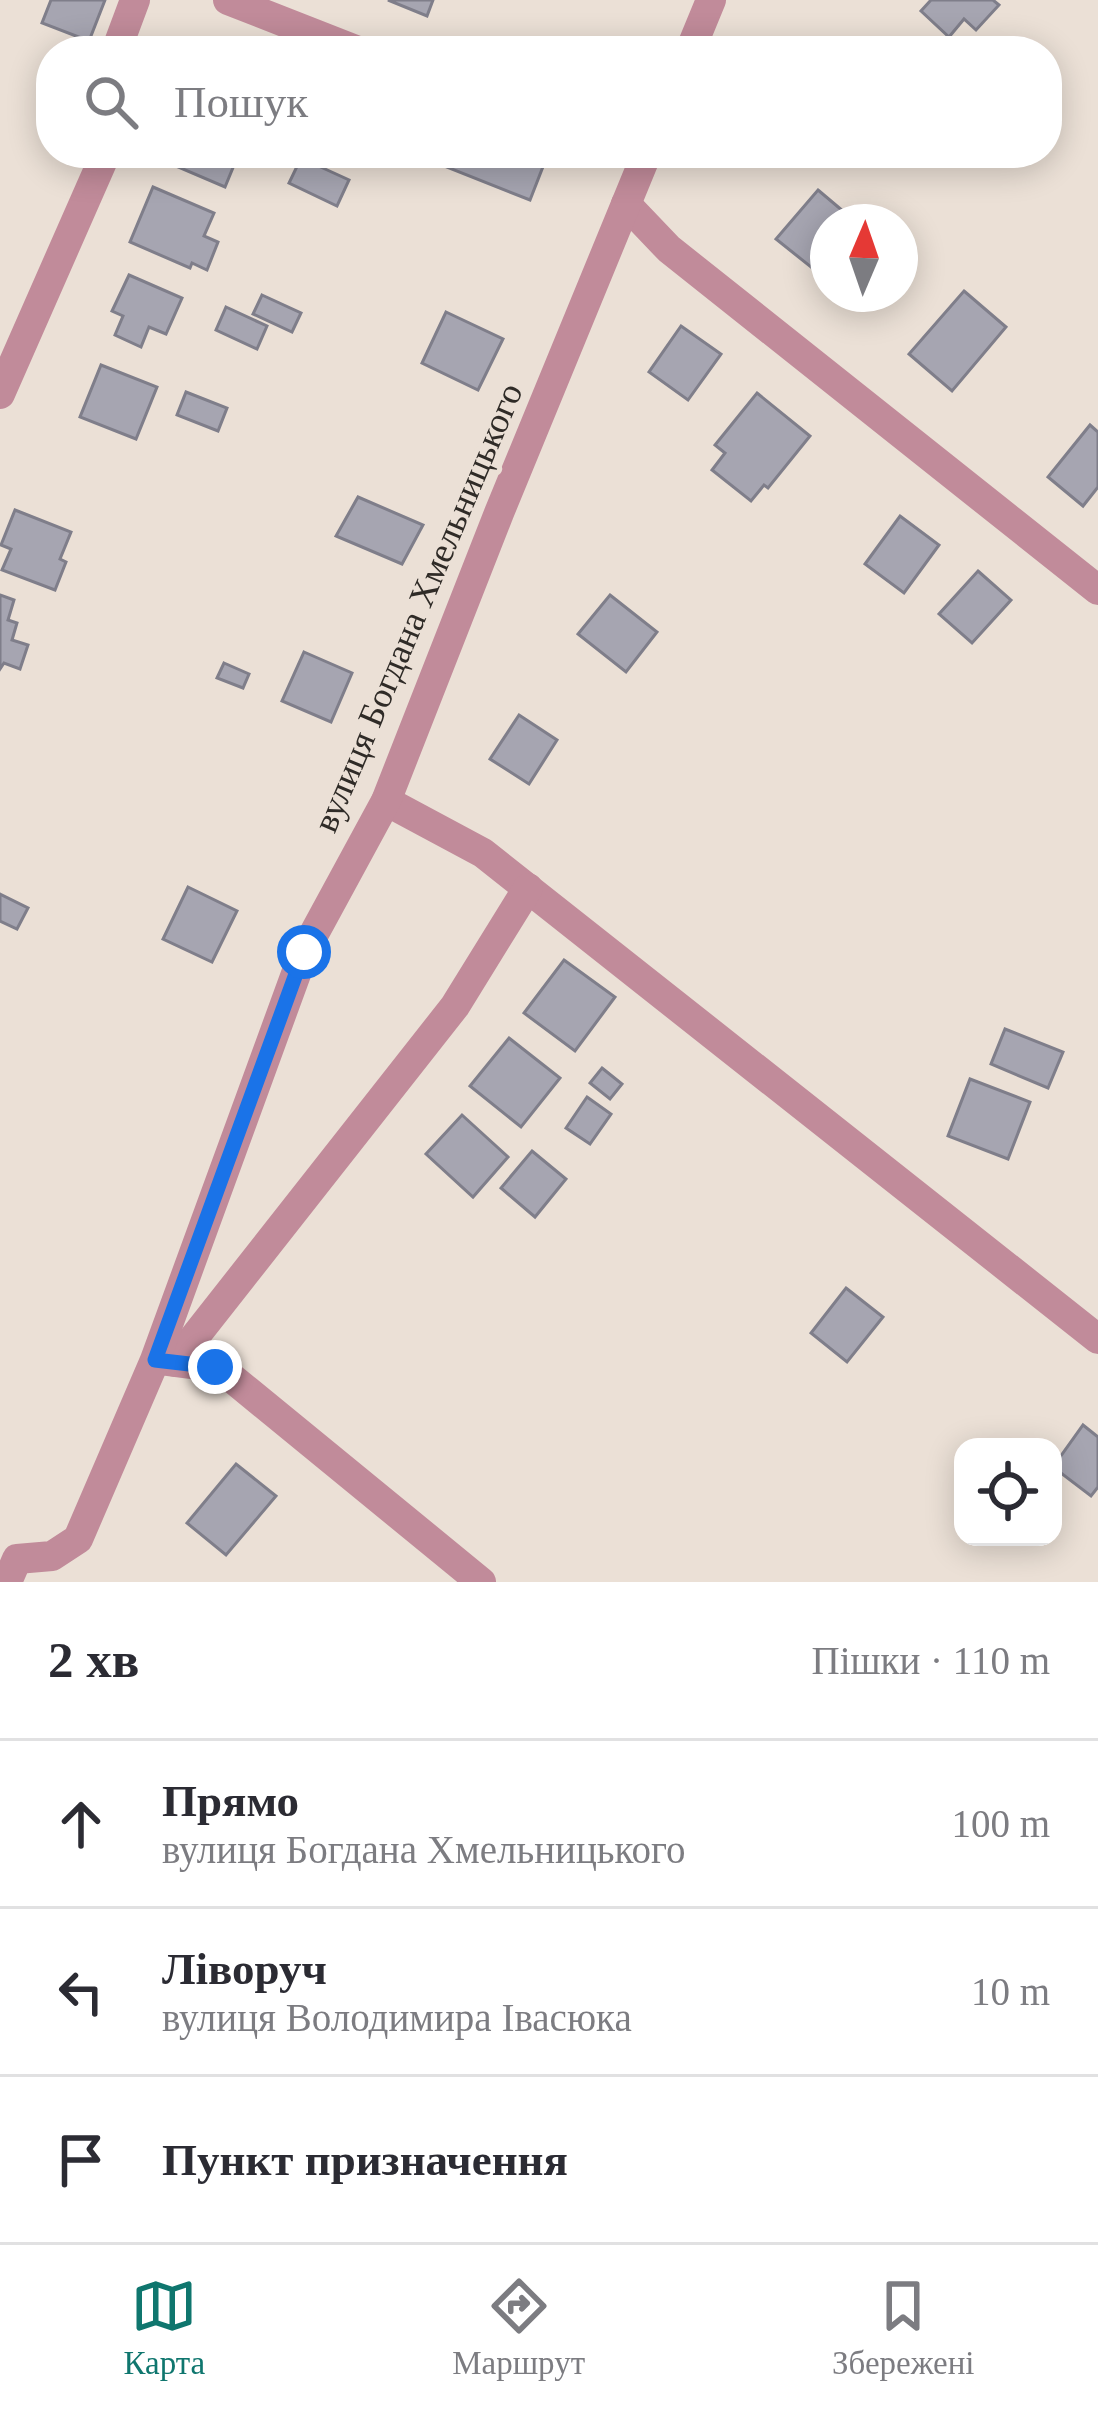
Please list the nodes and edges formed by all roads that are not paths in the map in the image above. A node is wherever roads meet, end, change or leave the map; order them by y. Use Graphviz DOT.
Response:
graph roads {
  1 [pos="228,0"];
  2 [pos="711,0"];
  3 [pos="139,6"];
  4 [pos="124,36"];
  5 [pos="320,36"];
  6 [pos="696,36"];
  7 [pos="99,168"];
  8 [pos="634,168"];
  9 [pos="626,204"];
  10 [pos="0,394"];
  11 [pos="1098,590"];
  12 [pos="386,801"];
  13 [pos="528,888"];
  14 [pos="1098,1339"];
  15 [pos="165,1361"];
  16 [pos="8,1564"];
  17 [pos="481,1582"];
  1 -- 5 [label="street"];
  2 -- 6 [label="street"];
  3 -- 4 [label="street"];
  7 -- 10 [label="street"];
  8 -- 9 [label="street, вулиця Богдана Хмельницького"];
  9 -- 11 [label="street"];
  9 -- 12 [label="street, вулиця Богдана Хмельницького"];
  12 -- 13 [label="street"];
  12 -- 15 [label="street, вулиця Богдана Хмельницького"];
  13 -- 14 [label="street"];
  13 -- 15 [label="street"];
  15 -- 16 [label="street, вулиця Богдана Хмельницького"];
  15 -- 17 [label="street"];
}
